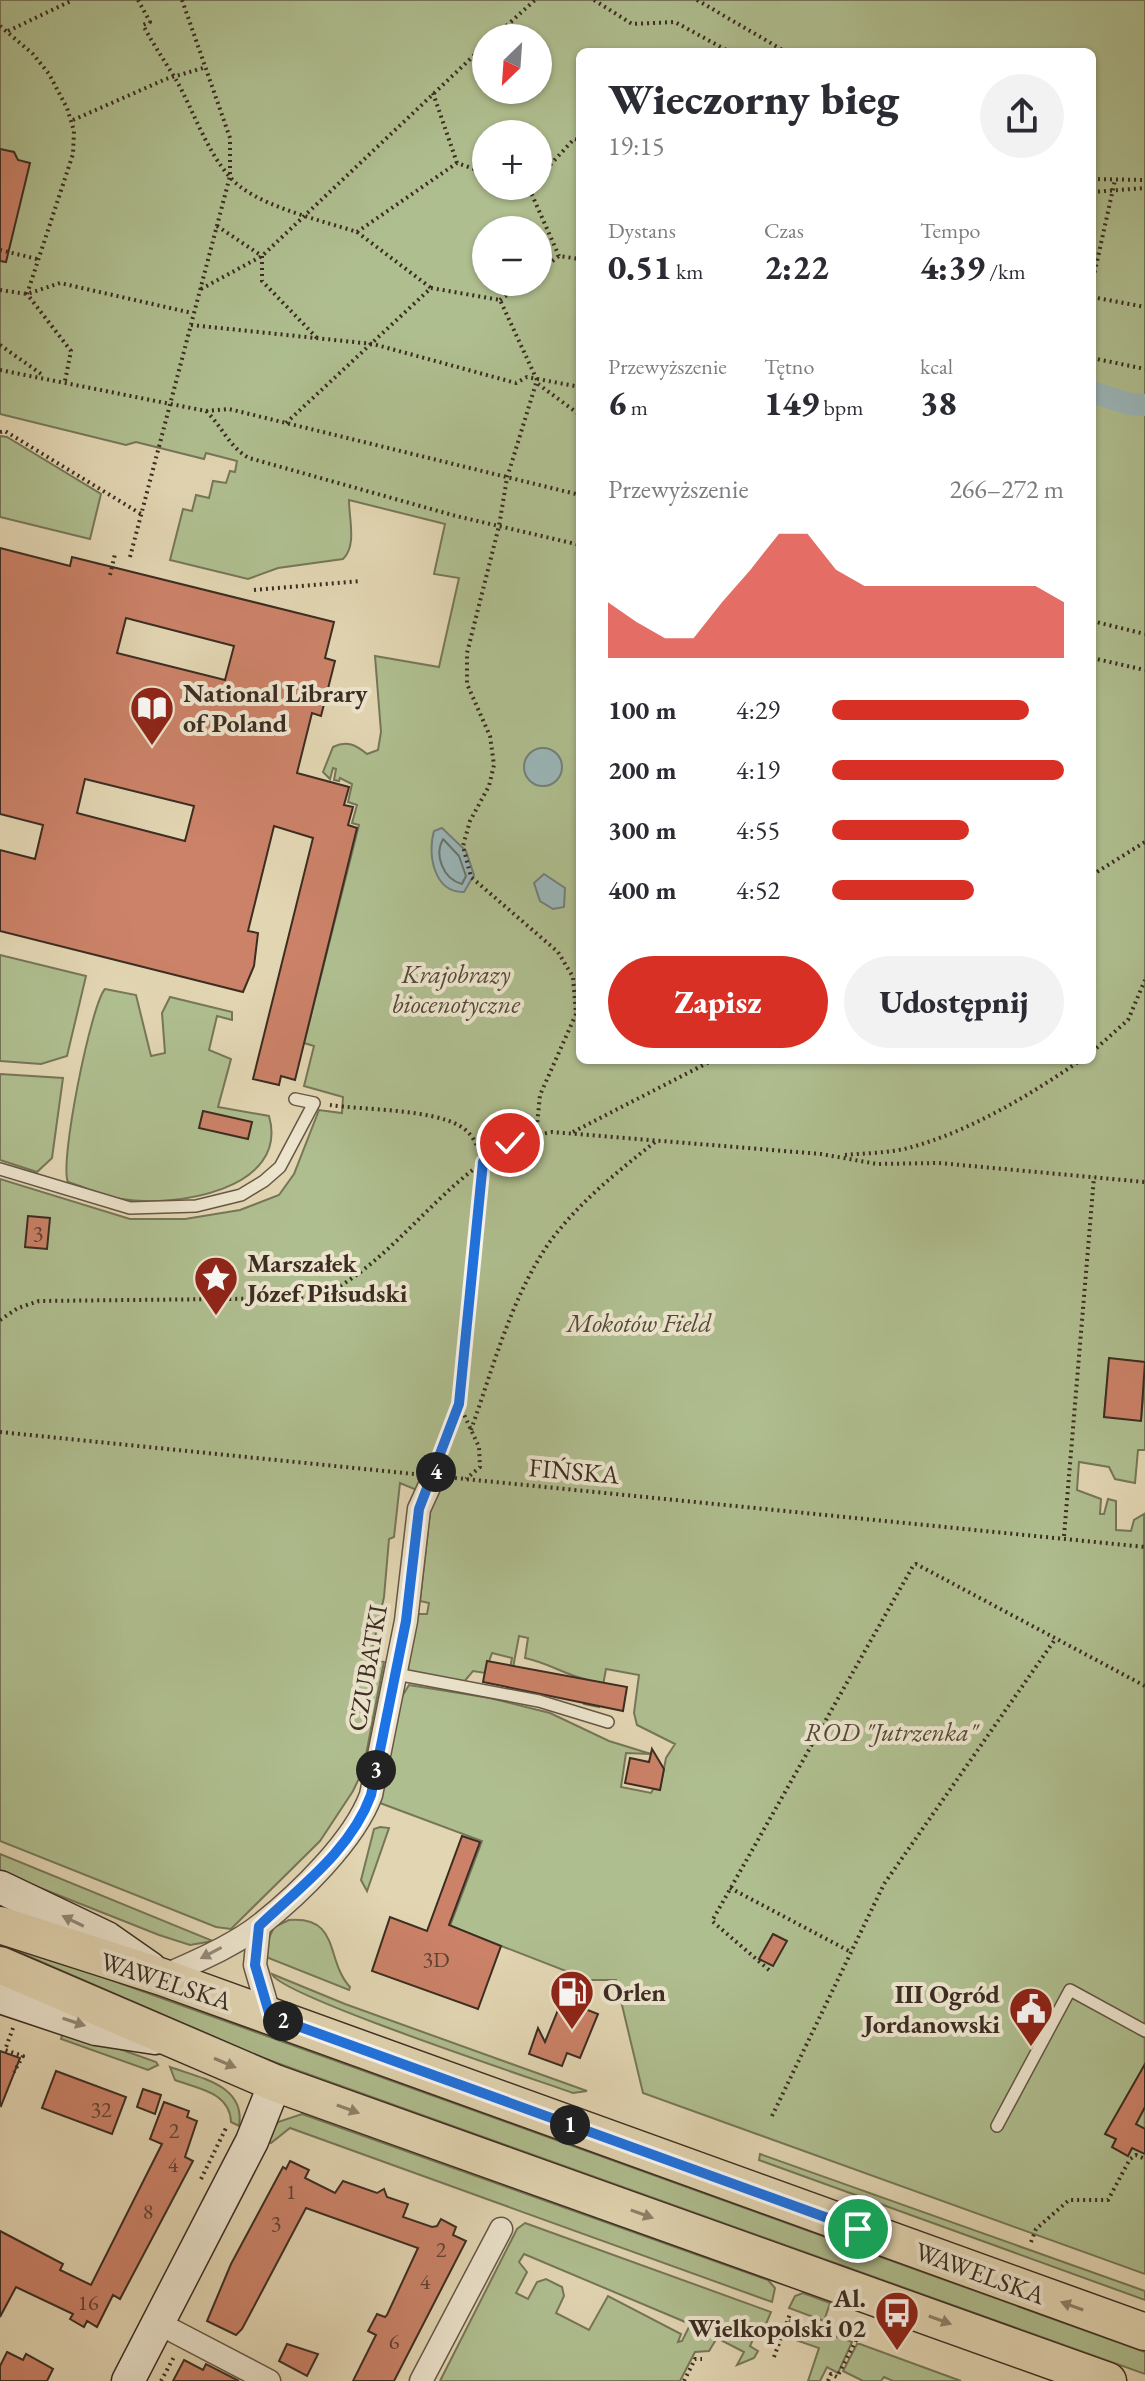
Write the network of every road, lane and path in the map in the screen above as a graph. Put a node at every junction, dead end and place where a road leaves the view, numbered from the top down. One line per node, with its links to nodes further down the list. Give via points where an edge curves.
1 (73, 0): 9 (path)
2 (138, 0): 14 (path, via 150,22 143,25)
3 (182, 0): 13 (path)
4 (535, 0): 7 (path)
5 (594, 0): 10 (path, via 632,24 675,22)
6 (697, 0): 11 (path)
7 (508, 24)
8 (0, 26): 9 (path)
9 (8, 31): 16 (path, via 49,74)
10 (723, 48)
11 (779, 48)
12 (472, 57): 15 (path)
13 (203, 68): 14 (path); 21 (path, via 230,138)
14 (175, 79): 16 (path); 21 (path)
15 (433, 93): 18 (path); 29 (path)
16 (73, 120): 36 (path, via 73,154)
17 (576, 139): 19 (path)
18 (457, 163): 20 (path); 31 (path)
19 (552, 163)
20 (472, 168)
21 (230, 176): 29 (path, via 242,189); 30 (path)
22 (1096, 179): 23 (path)
23 (1115, 180): 24 (path); 27 (path)
24 (1145, 180)
25 (1145, 188): 27 (path)
26 (1096, 192): 27 (path)
27 (1112, 193): 38 (path)
28 (533, 200): 34 (path)
29 (304, 216): 31 (path); 33 (path)
30 (217, 226): 33 (path); 40 (path)
31 (357, 232): 39 (path)
32 (0, 250): 36 (path)
33 (262, 256): 40 (path); 49 (path, via 262,281)
34 (559, 256): 35 (path); 37 (path)
35 (576, 258)
36 (37, 259): 42 (path)
37 (552, 261)
38 (1096, 266)
39 (431, 288): 45 (path); 50 (path)
40 (201, 289): 47 (path)
41 (0, 293): 42 (path)
42 (27, 294): 47 (path, via 60,283); 56 (path, via 71,351)
43 (506, 296): 45 (path)
44 (1096, 298): 46 (path)
45 (500, 300): 57 (path)
46 (1145, 307)
47 (193, 313): 48 (path)
48 (191, 325): 49 (path); 59 (path)
49 (317, 338): 50 (path)
50 (373, 344): 57 (path, via 516,383 527,377); 62 (path)
51 (0, 345): 55 (path)
52 (1096, 359): 53 (path)
53 (1145, 369)
54 (0, 370): 55 (path)
55 (46, 377): 56 (path)
56 (65, 381): 59 (path)
57 (538, 382): 58 (path); 61 (path); 64 (path)
58 (576, 387)
59 (171, 402): 60 (path); 66 (path)
60 (206, 411): 62 (path, via 229,409); 67 (path, via 236,450 249,458)
61 (576, 412)
62 (286, 423): 64 (path)
63 (0, 432): 66 (path)
64 (507, 478): 65 (path); 67 (path)
65 (576, 494)
66 (141, 514): 70 (path)
67 (499, 526): 68 (path); 81 (path, via 469,641 466,673 490,736 494,765 463,840 465,864 479,885 567,961)
68 (576, 544)
69 (115, 554): 71 (path)
70 (130, 557)
71 (110, 575)
72 (361, 581): 73 (path)
73 (254, 590)
74 (1096, 622): 75 (path)
75 (1145, 634)
76 (1096, 659): 77 (path)
77 (1145, 670)
78 (1145, 842): 79 (path)
79 (1096, 873)
80 (1145, 980): 83 (path, via 1128,1020)
81 (576, 994)
82 (576, 1004): 88 (path, via 573,1023 540,1095)
83 (1096, 1048)
84 (705, 1064): 89 (path)
85 (1074, 1064): 91 (path, via 959,1130 910,1148)
86 (295, 1099): 93 (lane, via 314,1103 280,1167 241,1195 196,1206 130,1208)
87 (342, 1107): 92 (path, via 388,1110 459,1125 475,1139)
88 (536, 1134): 89 (path); 92 (path, via 510,1143)
89 (571, 1134): 90 (path)
90 (657, 1141): 91 (path); 100 (path, via 604,1182 549,1244 517,1304)
91 (839, 1156): 94 (path, via 869,1163 939,1163)
92 (483, 1162): 96 (path, via 336,1290 295,1301); 99 (path)
93 (0, 1169)
94 (1094, 1177): 95 (path); 104 (path)
95 (1145, 1182)
96 (216, 1300): 97 (path); 98 (path, via 39,1301)
97 (216, 1317)
98 (0, 1320)
99 (459, 1404): 100 (path); 102 (path)
100 (471, 1430): 103 (path, via 480,1467)
101 (0, 1432): 102 (path, FIŃSKA)
102 (434, 1476): 103 (path, FIŃSKA); 107 (street, CZUBATKI, via 419,1509)
103 (466, 1479): 104 (path, FIŃSKA)
104 (1064, 1536): 105 (path, FIŃSKA)
105 (1145, 1547)
106 (1056, 1638): 108 (path); 111 (path, via 913,1566); 114 (path, via 884,1884)
107 (396, 1674): 109 (lane, via 539,1701); 113 (street, CZUBATKI, via 364,1816 345,1843)
108 (1145, 1686)
109 (608, 1722)
110 (0, 1887): 117 (main road, one-way to 110, via 107,1938)
111 (730, 1888): 114 (path); 116 (path, via 712,1924)
112 (0, 1925): 117 (main road, WAWELSKA)
113 (259, 1926): 117 (street, CZUBATKI, one-way to 117); 119 (street, via 255,1965)
114 (851, 1952): 125 (path)
115 (0, 1965): 122 (main road, WAWELSKA)
116 (769, 1970)
117 (162, 1977): 119 (main road, WAWELSKA)
118 (0, 1997): 122 (main road, one-way to 122, via 96,2029)
119 (270, 2016): 133 (main road, WAWELSKA, one-way to 119)
120 (13, 2028): 123 (path, via 5,2050 23,2056)
121 (1145, 2031): 126 (lane, via 1070,1990)
122 (175, 2041): 124 (main road, WAWELSKA, one-way to 124)
123 (14, 2072)
124 (275, 2083): 131 (main road, via 252,2141); 141 (main road, WAWELSKA, one-way to 141)
125 (772, 2116)
126 (997, 2126)
127 (1145, 2159): 129 (path, via 1130,2159 1108,2200 1069,2200 1036,2229)
128 (501, 2229): 138 (street)
129 (1031, 2242)
130 (790, 2314): 134 (path)
131 (158, 2323): 136 (main road); 137 (street)
132 (861, 2331): 140 (path, via 837,2377 831,2374)
133 (1145, 2332)
134 (774, 2357)
135 (702, 2359): 139 (path, via 695,2359)
136 (128, 2381)
137 (269, 2381)
138 (421, 2381)
139 (684, 2381)
140 (828, 2381)
141 (1108, 2381)

